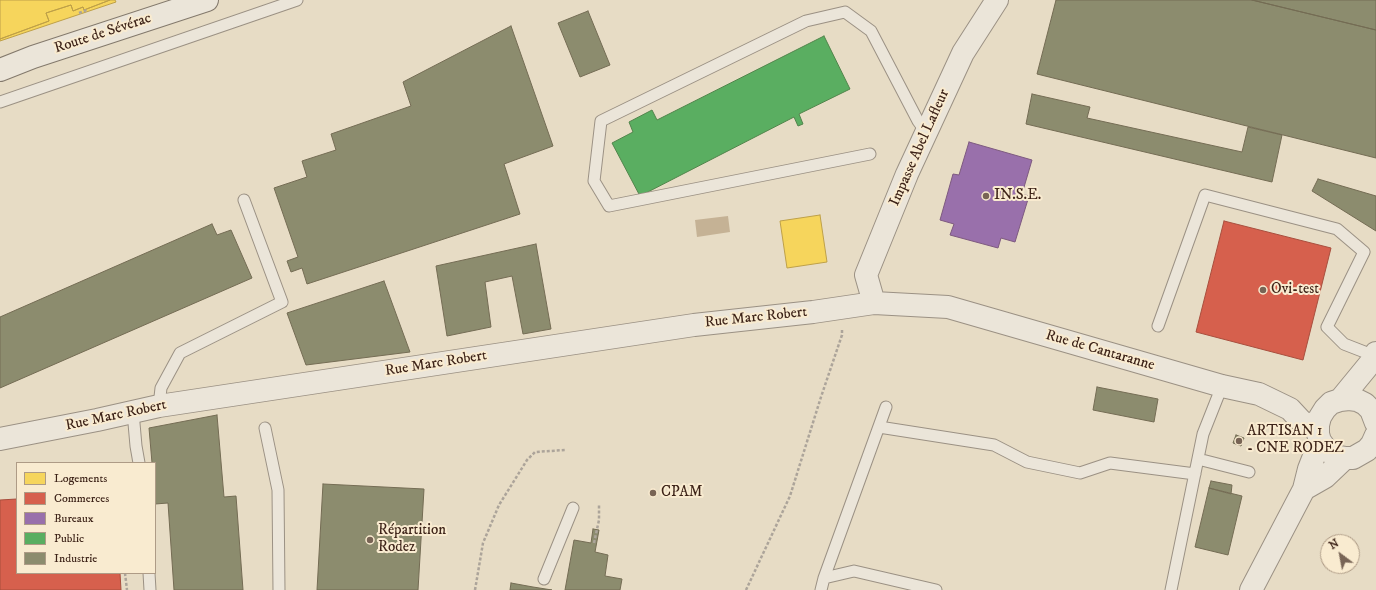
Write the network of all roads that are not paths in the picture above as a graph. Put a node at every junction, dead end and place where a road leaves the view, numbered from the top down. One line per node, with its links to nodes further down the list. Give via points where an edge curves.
1 (208, 0): 4 (street, Route de Sévérac)
2 (297, 0): 5 (lane)
3 (997, 0): 6 (street, Impasse Abel Lafleur, via 963,53)
4 (0, 70)
5 (0, 102)
6 (926, 132): 7 (lane, via 871,31 845,12 806,21 601,121 594,181 609,206); 9 (street, Impasse Abel Lafleur, via 866,275)
7 (870, 154)
8 (244, 200): 14 (lane, via 282,302 180,353 162,388)
9 (874, 303): 12 (street, Rue de Cantaranne, via 948,307); 14 (street, Rue Marc Robert, via 686,326)
10 (1158, 326): 11 (lane, via 1205,195 1337,230 1364,252 1327,327 1344,344)
11 (1374, 357): 13 (street); 17 (street)
12 (1222, 386): 20 (street, Rue de Cantaranne, via 1259,394 1290,409 1303,423); 24 (lane, via 1203,434)
13 (1340, 400): 17 (street, via 1357,400 1365,404); 20 (street, via 1331,403 1325,409 1320,417)
14 (159, 406): 16 (street, Rue Marc Robert)
15 (886, 407): 18 (lane)
16 (133, 412): 21 (street, Rue Marc Robert); 25 (lane)
17 (1373, 417)
18 (879, 427): 27 (lane, via 994,445 1027,462 1080,473 1110,463); 31 (lane)
19 (265, 428): 34 (lane, via 278,490)
20 (1319, 433): 23 (street, via 1330,453); 28 (street)
21 (0, 439)
22 (1373, 445): 23 (street, via 1353,458)
23 (1346, 458): 28 (street, via 1325,477)
24 (1198, 459): 26 (lane); 27 (lane)
25 (139, 462)
26 (1249, 472)
27 (1195, 474): 37 (lane)
28 (1304, 489): 38 (street)
29 (573, 508): 32 (lane)
30 (149, 574): 33 (lane)
31 (824, 578): 35 (lane); 36 (lane, via 854,570)
32 (544, 579)
33 (150, 590)
34 (279, 590)
35 (821, 590)
36 (936, 590)
37 (1170, 590)
38 (1251, 590)

